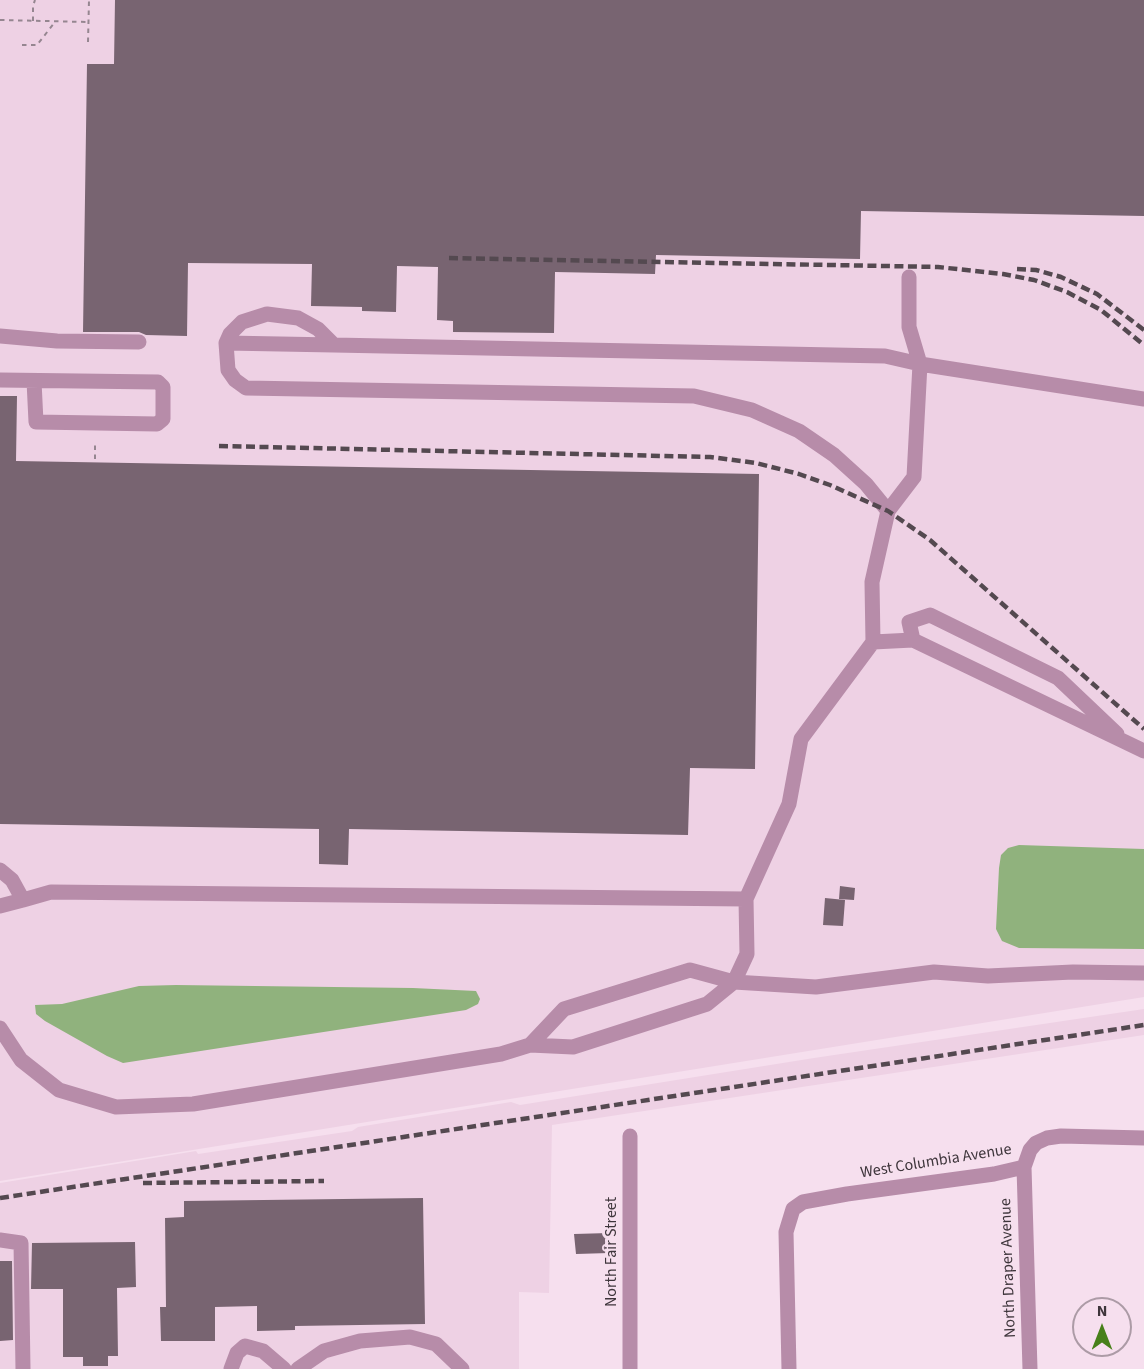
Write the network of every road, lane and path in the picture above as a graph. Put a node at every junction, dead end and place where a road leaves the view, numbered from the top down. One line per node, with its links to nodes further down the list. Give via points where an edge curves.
1 (35, 0): 4 (path)
2 (89, 0): 6 (path)
3 (0, 20): 4 (path)
4 (33, 21): 5 (path)
5 (55, 22): 6 (path); 8 (path, via 37,45)
6 (88, 22): 7 (path)
7 (88, 42)
8 (22, 45)
9 (909, 277): 14 (street, via 909,327)
10 (0, 336): 11 (street)
11 (139, 342)
12 (226, 343): 13 (street); 13 (street, via 242,322 267,314 298,318 318,329); 20 (street, via 228,370 246,388 694,396 752,410 800,431 834,455)
13 (334, 345): 14 (street, via 851,354)
14 (920, 364): 17 (street); 20 (street, via 914,477)
15 (0, 380): 16 (street)
16 (34, 381): 16 (street, via 158,382 163,387 163,419 157,424 36,422)
17 (1144, 399)
18 (95, 441): 19 (path)
19 (95, 459)
20 (888, 511): 22 (street, via 872,582)
21 (914, 640): 22 (street); 23 (street); 23 (street, via 909,622 930,615 1058,678)
22 (873, 642): 26 (street, via 801,739 789,804)
23 (1128, 745): 24 (street)
24 (1144, 751)
25 (0, 870): 27 (street, via 12,880)
26 (746, 899): 27 (street, via 51,892); 30 (street, via 747,954)
27 (23, 900): 28 (street)
28 (0, 906)
29 (1144, 973): 30 (street, via 988,976 934,972 816,987)
30 (734, 982): 32 (street, via 707,1004 573,1047); 32 (street, via 690,970 564,1009)
31 (0, 1028): 32 (street, via 21,1060 59,1090 116,1107 193,1104)
32 (530, 1046)
33 (630, 1136): 42 (street, North Fair Street)
34 (1144, 1138): 35 (street, West Columbia Avenue, via 1047,1138 1030,1150)
35 (1023, 1167): 43 (street, West Columbia Avenue, via 818,1199 794,1209 786,1232); 44 (street, North Draper Avenue)
36 (0, 1240): 37 (street, via 21,1244)
37 (23, 1369)
38 (231, 1369): 39 (street, via 237,1353 245,1346 262,1351)
39 (284, 1369)
40 (298, 1369): 41 (street, via 324,1352 342,1346 410,1337 436,1344)
41 (462, 1369)
42 (630, 1369)
43 (789, 1369)
44 (1030, 1369)

